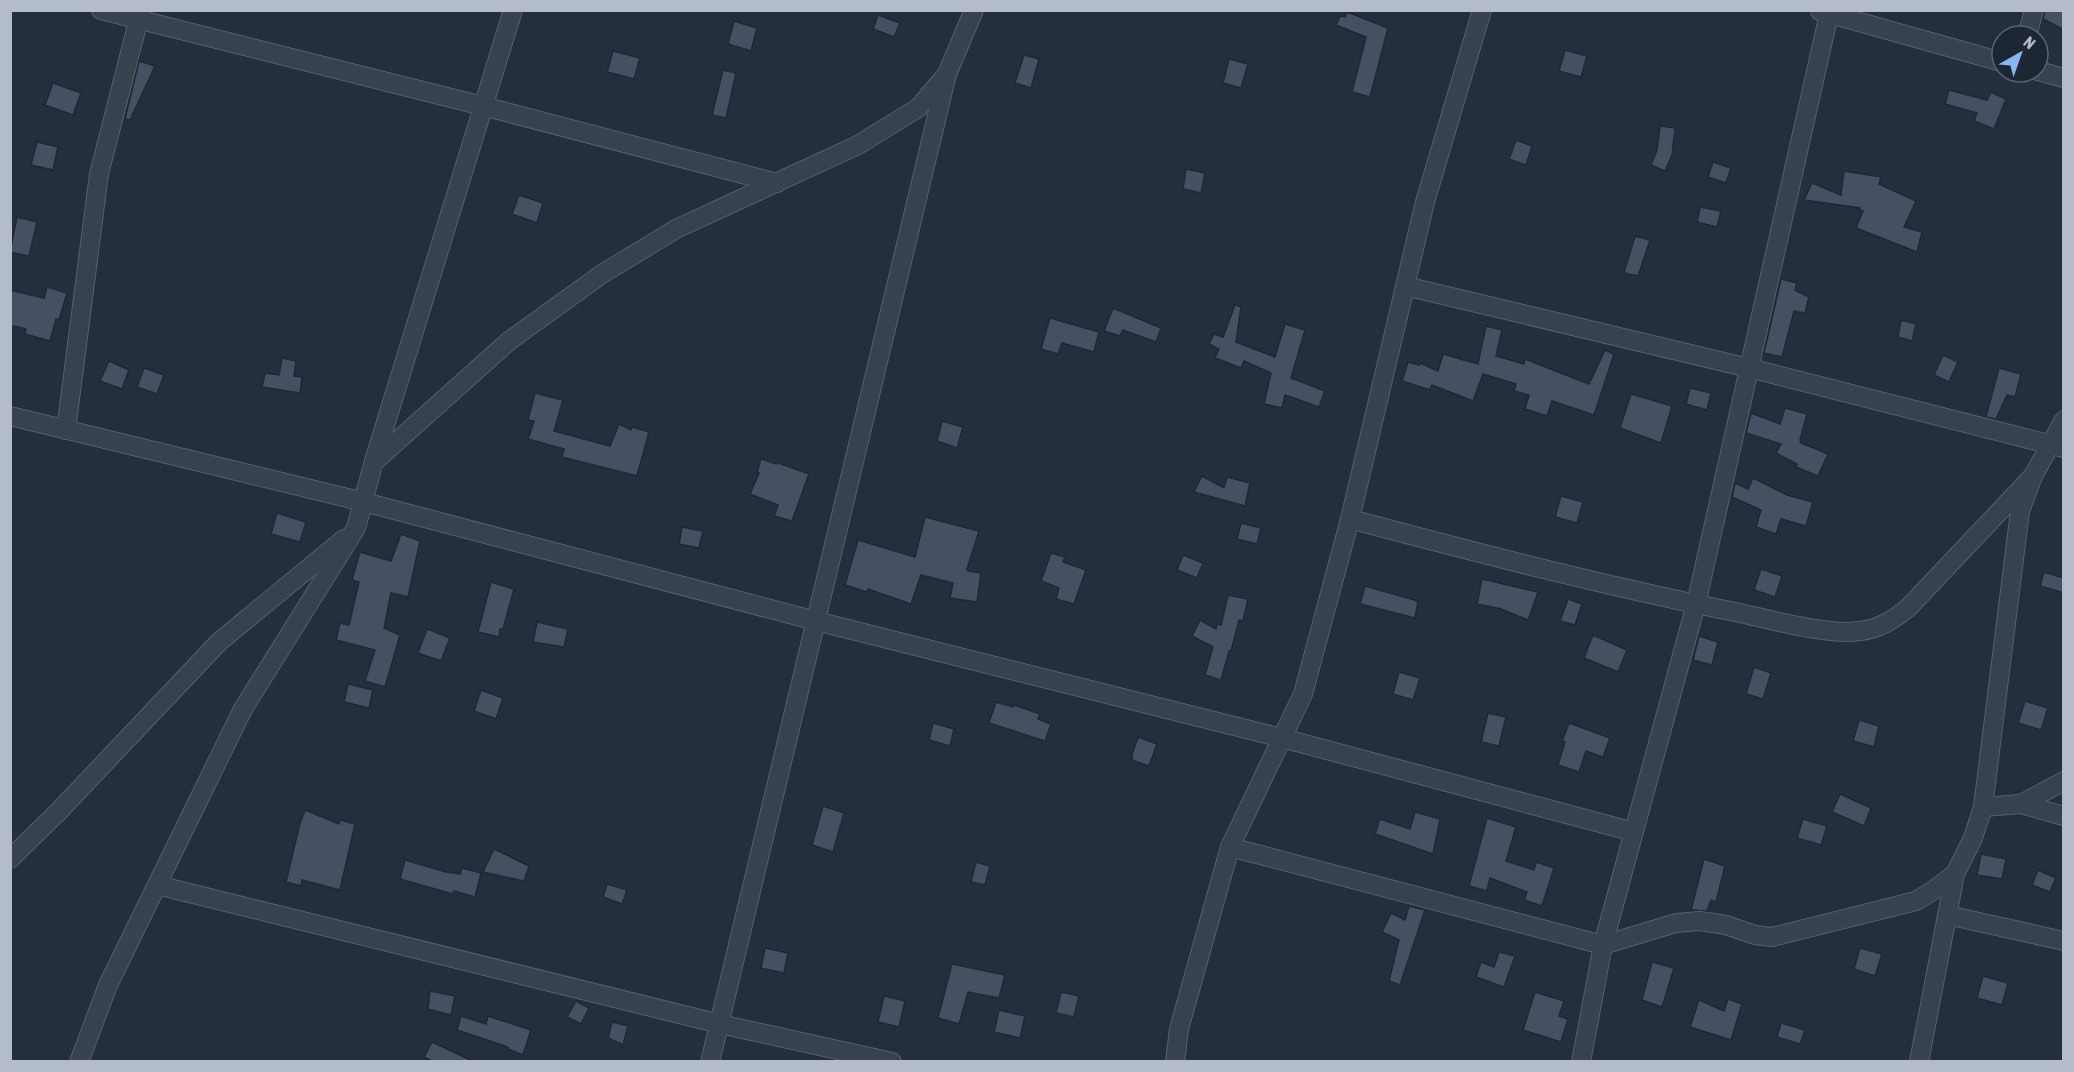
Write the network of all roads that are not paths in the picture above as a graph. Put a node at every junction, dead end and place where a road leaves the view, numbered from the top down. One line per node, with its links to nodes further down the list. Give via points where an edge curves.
1 (101, 10): 6 (street)
2 (513, 10): 9 (street)
3 (974, 10): 8 (street)
4 (1482, 10): 11 (street, via 1425,202)
5 (1824, 12): 7 (street); 12 (street)
6 (140, 15): 9 (street); 15 (street, via 99,174)
7 (1990, 59)
8 (947, 74): 10 (street, via 918,108 858,145); 23 (street)
9 (483, 106): 10 (street); 17 (street)
10 (777, 183): 17 (street, via 676,228 602,274 509,341)
11 (1405, 286): 12 (street); 20 (street)
12 (1749, 368): 16 (street); 22 (street)
13 (10, 416): 15 (street)
14 (2064, 420): 16 (street)
15 (66, 430): 19 (street)
16 (2058, 446): 18 (street)
17 (374, 461): 19 (street)
18 (2033, 476): 22 (street, via 1908,608 1887,624 1859,632 1830,631); 27 (street, via 2016,531)
19 (364, 502): 21 (street); 23 (street)
20 (1350, 519): 22 (street, via 1545,571); 24 (street, via 1303,694)
21 (356, 528): 31 (street, via 219,642); 33 (street, via 243,709)
22 (1696, 604): 29 (street)
23 (816, 621): 24 (street); 37 (street)
24 (1282, 738): 29 (street); 30 (street)
25 (2064, 781): 26 (street)
26 (2020, 804): 27 (street); 28 (street)
27 (1983, 807): 32 (street)
28 (2064, 816)
29 (1634, 832): 36 (street)
30 (1230, 847): 36 (street); 42 (street, via 1179,1029)
31 (10, 859)
32 (1955, 874): 34 (street); 36 (street, via 1916,901 1772,937 1700,921 1676,923)
33 (157, 885): 37 (street); 39 (street, via 108,985)
34 (1947, 915): 35 (street); 43 (street)
35 (2064, 941)
36 (1604, 945): 38 (street)
37 (720, 1024): 40 (street); 41 (street)
38 (1579, 1059)
39 (79, 1062)
40 (710, 1062)
41 (892, 1062)
42 (1175, 1062)
43 (1919, 1062)

